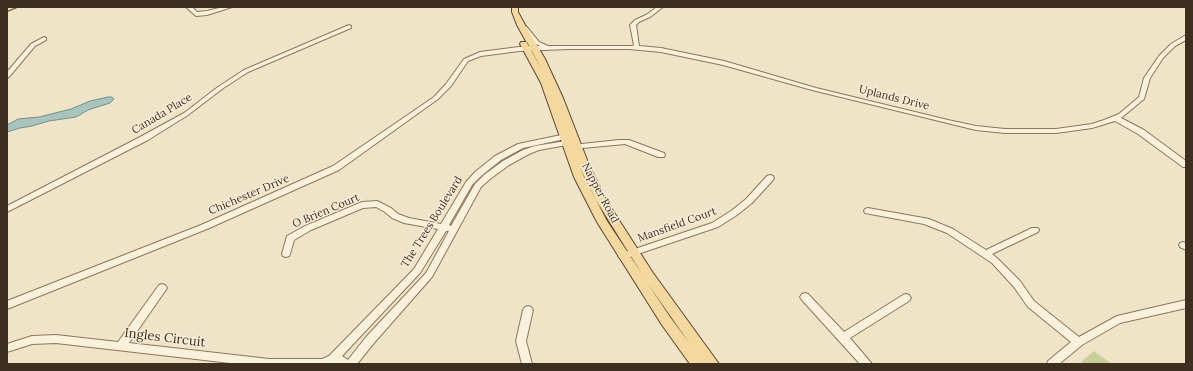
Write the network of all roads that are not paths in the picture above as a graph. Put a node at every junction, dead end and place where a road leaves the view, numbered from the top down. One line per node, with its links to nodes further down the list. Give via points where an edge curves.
1 (14, 7): 7 (main road)
2 (189, 7): 3 (street, via 196,14 201,14)
3 (229, 7)
4 (508, 7): 14 (main road, Napper Road, via 514,25)
5 (515, 7): 8 (main road, Napper Road)
6 (660, 7): 13 (street, via 632,25 637,45)
7 (7, 9)
8 (521, 25): 12 (street, via 537,43); 14 (main road, Napper Road)
9 (349, 27): 23 (street, Canada Place, via 246,71 186,114)
10 (1186, 36): 17 (street, Uplands Drive, via 1161,57 1147,78 1142,98)
11 (44, 39): 16 (street, via 33,45)
12 (559, 48): 13 (street, Uplands Drive); 14 (street, Uplands Drive); 15 (street, Uplands Drive, via 545,53)
13 (634, 48): 17 (street, Uplands Drive, via 661,50 724,63 866,103 976,128 1056,131 1092,126)
14 (530, 50): 15 (main road, Napper Road); 18 (main road, Napper Road); 36 (street, Chichester Drive, via 470,58 436,98 336,168 204,227)
15 (541, 59): 18 (main road, Napper Road)
16 (7, 76)
17 (1116, 118): 20 (street, via 1141,132)
18 (570, 141): 19 (street, via 626,142); 25 (street, The Trees Boulevard, via 521,146 487,165 468,184); 26 (street, The Trees Boulevard, via 526,152 487,177 478,186); 28 (main road, Napper Road, via 601,200); 31 (main road, Napper Road, via 579,177)
19 (661, 155)
20 (1186, 165)
21 (770, 178): 28 (street, Mansfield Court, via 749,201 715,225)
22 (7, 201): 23 (street)
23 (11, 207)
24 (868, 211): 30 (street, via 926,220 950,231)
25 (444, 227): 26 (street, O Brien Court); 29 (street, O Brien Court, via 407,221 377,204 362,205 290,238); 42 (street, The Trees Boulevard, via 417,271)
26 (454, 229): 45 (street, The Trees Boulevard, via 429,275)
27 (1034, 230): 30 (street)
28 (634, 252): 31 (street, Mansfield Court); 48 (main road, Napper Road)
29 (286, 254)
30 (985, 254): 39 (street, via 1017,284 1031,304)
31 (623, 256): 47 (main road, Napper Road)
32 (162, 288): 40 (street)
33 (805, 297): 38 (street)
34 (906, 298): 38 (street)
35 (1186, 304): 39 (street, via 1117,320)
36 (7, 305)
37 (528, 310): 46 (street, via 521,341)
38 (842, 338): 49 (street)
39 (1078, 342): 50 (street)
40 (120, 347): 41 (street, Ingles Circuit, via 32,340); 43 (street, Ingles Circuit, via 269,363)
41 (7, 348)
42 (333, 359): 43 (street, Ingles Circuit); 44 (street)
43 (321, 364)
44 (346, 364)
45 (351, 364)
46 (527, 364)
47 (698, 364)
48 (712, 364)
49 (867, 364)
50 (1052, 364)

